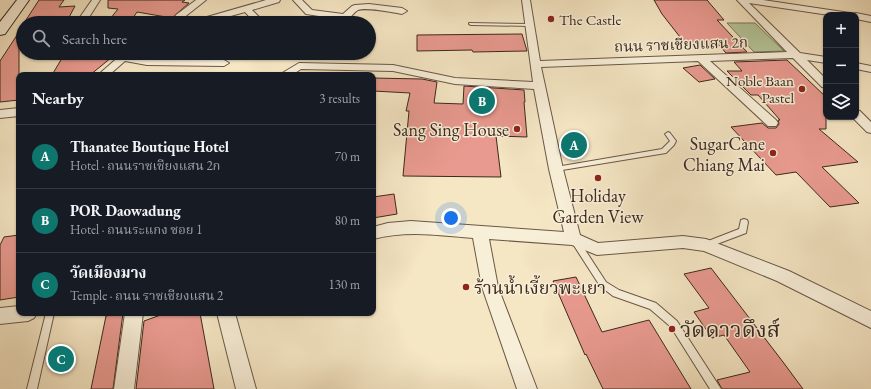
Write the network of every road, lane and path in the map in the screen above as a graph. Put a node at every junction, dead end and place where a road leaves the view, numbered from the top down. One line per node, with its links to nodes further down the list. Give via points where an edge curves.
1 (23, 0): 22 (street)
2 (96, 0): 12 (street)
3 (202, 0): 13 (street)
4 (276, 0): 9 (street)
5 (297, 0): 16 (street, via 310,12)
6 (526, 0): 21 (street)
7 (741, 0): 23 (street)
8 (750, 0): 11 (street)
9 (246, 8): 14 (street); 15 (street)
10 (402, 11): 17 (street, via 355,8)
11 (828, 12)
12 (86, 16)
13 (180, 16)
14 (219, 16)
15 (253, 16)
16 (338, 16)
17 (346, 16)
18 (859, 17): 19 (street)
19 (871, 19)
20 (471, 24): 21 (lane)
21 (531, 25): 29 (street)
22 (0, 31)
23 (794, 55): 24 (street, ถนน ราชเชียงแสน 2ก); 27 (street, ถนน ราชเชียงแสน 2ก); 34 (street)
24 (700, 58): 29 (street, ถนน ราชเชียงแสน 2ก); 39 (street)
25 (121, 60): 32 (street)
26 (140, 60): 28 (street)
27 (823, 60)
28 (224, 63)
29 (537, 64): 35 (street)
30 (859, 67): 31 (street)
31 (871, 69)
32 (107, 72)
33 (289, 72): 35 (street, via 299,66 393,68 455,81)
34 (825, 84)
35 (540, 86): 42 (street)
36 (16, 112): 37 (street)
37 (0, 114)
38 (859, 117): 40 (street)
39 (772, 123)
40 (871, 128)
41 (668, 134): 42 (lane, via 672,144 664,151)
42 (556, 169): 46 (street)
43 (744, 222): 47 (lane, via 742,231)
44 (376, 232): 45 (street, via 411,227)
45 (480, 232): 46 (street); 57 (street, via 490,287)
46 (573, 239): 47 (street, via 597,249 682,242); 58 (lane, via 603,284 616,293 653,306 674,324)
47 (706, 245): 53 (street, via 783,276)
48 (16, 314): 49 (street)
49 (0, 316)
50 (49, 316): 54 (lane)
51 (134, 316): 55 (street)
52 (227, 316): 56 (street)
53 (871, 320)
54 (32, 389)
55 (124, 389)
56 (246, 389)
57 (526, 389)
58 (716, 389)

